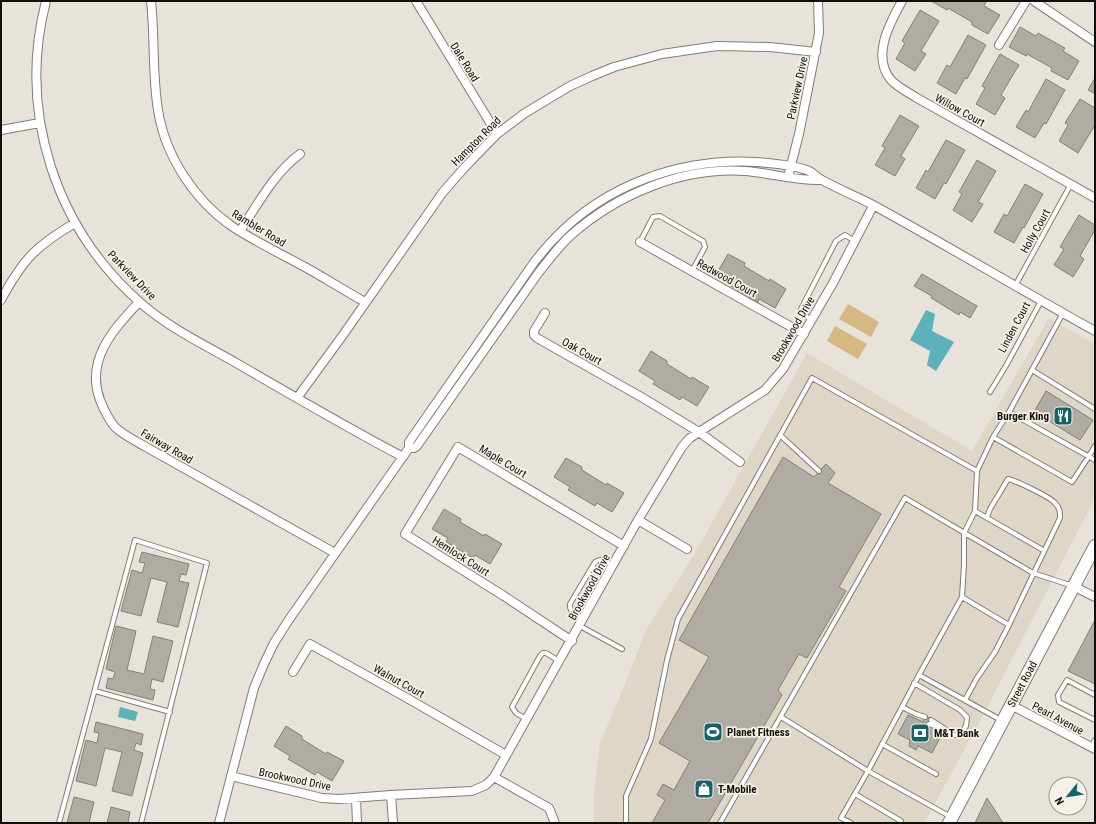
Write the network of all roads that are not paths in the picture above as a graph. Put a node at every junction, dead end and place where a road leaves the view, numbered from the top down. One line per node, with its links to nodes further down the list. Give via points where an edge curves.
1 (46, 1): 11 (street, Parkview Drive, via 36,70)
2 (151, 1): 22 (street, Rambler Road, via 154,78 158,111 167,145 192,187 205,203)
3 (416, 1): 13 (street, Dale Road)
4 (818, 1): 10 (street, Parkview Drive, via 819,33)
5 (902, 1): 18 (street, Willow Court, via 886,30 881,55 891,80 917,98)
6 (1026, 1): 9 (street)
7 (1034, 1): 8 (street)
8 (1095, 42)
9 (999, 45)
10 (816, 52): 13 (street, Hampton Road, via 770,47 717,46 641,59 609,69 570,86); 15 (street, Parkview Drive)
11 (40, 123): 12 (street); 21 (street, Parkview Drive, via 49,160 62,197)
12 (1, 130)
13 (497, 134): 30 (street, Hampton Road, via 443,192)
14 (300, 154): 22 (street, via 280,173)
15 (791, 166): 16 (street, Parkview Drive); 17 (street, via 809,171); 45 (street, via 740,162 692,165 628,186 584,213 553,240 535,261 409,442)
16 (788, 177): 17 (street); 45 (street, via 745,171 709,172 686,176 628,196 586,222 556,250 417,446)
17 (821, 180): 20 (street)
18 (1071, 184): 19 (street, Willow Court); 26 (lane, Holly Court)
19 (1095, 198)
20 (873, 206): 23 (street, Brookwood Drive); 26 (street)
21 (75, 223): 27 (street, via 32,252); 29 (street, Parkview Drive, via 101,260)
22 (240, 231): 30 (street, Rambler Road)
23 (855, 241): 33 (street, Brookwood Drive); 33 (lane, via 845,235 836,241 801,309)
24 (640, 242): 25 (street, Redwood Court); 25 (lane, via 653,217 660,216 703,241 705,247)
25 (692, 271): 35 (street, Redwood Court)
26 (1015, 287): 28 (street)
27 (1, 300)
28 (1040, 301): 32 (street); 37 (lane, Linden Court)
29 (139, 302): 38 (street, Parkview Drive, via 170,325); 61 (street, Fairway Road, via 108,337 97,368 98,396 116,428)
30 (365, 302): 38 (street, Hampton Road)
31 (545, 313): 41 (street, Oak Court, via 534,331 537,338)
32 (1063, 314): 34 (street); 36 (lane)
33 (811, 320): 35 (street, Brookwood Drive)
34 (1095, 331)
35 (804, 334): 41 (street, Brookwood Drive, via 783,368 765,390)
36 (1032, 370): 39 (lane); 40 (lane)
37 (990, 392)
38 (297, 398): 47 (street, Parkview Drive)
39 (1095, 409)
40 (1009, 412): 43 (lane); 46 (lane)
41 (699, 432): 49 (street); 54 (street, Brookwood Drive, via 682,447)
42 (780, 435): 50 (lane); 51 (lane, via 812,378); 105 (lane, via 678,619 666,660 651,738 626,796)
43 (993, 437): 46 (lane, via 1072,482); 51 (lane)
44 (1095, 446): 46 (lane)
45 (409, 448): 47 (street)
46 (1089, 456): 48 (lane)
47 (403, 457): 61 (street)
48 (1095, 460)
49 (740, 462)
50 (819, 471)
51 (977, 471): 52 (lane)
52 (975, 511): 53 (lane); 56 (lane)
53 (987, 517): 60 (lane); 60 (lane, via 1008,478 1055,502 1060,510 1060,518)
54 (638, 520): 57 (street, Brookwood Drive); 59 (street)
55 (405, 534): 57 (street, Maple Court, via 458,447); 69 (street, Hemlock Court)
56 (964, 534): 63 (lane); 65 (lane); 81 (lane, via 905,498)
57 (624, 546): 62 (street, Brookwood Drive)
58 (1095, 546): 64 (main road, Street Road)
59 (687, 550)
60 (1043, 550): 63 (lane)
61 (336, 553): 92 (street, via 290,618 264,664 248,707)
62 (613, 566): 67 (street, Brookwood Drive); 67 (lane, via 602,559 595,562 570,604 572,612)
63 (1033, 573): 64 (lane); 68 (lane)
64 (1073, 586): 66 (street); 79 (main road, Street Road)
65 (962, 596): 68 (lane); 73 (lane)
66 (1095, 597)
67 (582, 622): 69 (street, Brookwood Drive); 70 (lane)
68 (1009, 625): 77 (lane)
69 (572, 641): 71 (street, Brookwood Drive)
70 (622, 649)
71 (560, 662): 82 (street, Brookwood Drive); 82 (lane, via 546,653 540,656 512,707)
72 (293, 672): 89 (street, Walnut Court, via 310,644)
73 (919, 675): 74 (lane); 77 (lane)
74 (914, 683): 78 (lane); 86 (lane, via 960,710 967,717 966,726 961,734 954,735)
75 (95, 691): 80 (lane); 80 (lane, via 135,540 208,563); 99 (lane)
76 (1095, 695): 84 (lane, via 1067,680 1058,695 1060,702)
77 (965, 700): 85 (lane)
78 (902, 706): 83 (lane); 87 (lane)
79 (1011, 706): 85 (main road, Street Road); 88 (street, Pearl Avenue)
80 (170, 712): 100 (lane)
81 (781, 717): 90 (lane); 106 (lane)
82 (526, 719): 89 (street, Brookwood Drive)
83 (924, 719)
84 (1095, 720)
85 (1003, 721): 98 (main road, Street Road)
86 (930, 722)
87 (882, 744): 90 (lane); 91 (lane)
88 (1094, 746)
89 (506, 755): 93 (street, Brookwood Drive)
90 (868, 771): 95 (lane); 98 (lane)
91 (936, 774)
92 (231, 776): 96 (street, Brookwood Drive, via 322,798); 101 (street)
93 (494, 777): 94 (street, Brookwood Drive, via 486,785 472,791); 104 (street, via 549,808)
94 (392, 794): 96 (street, Brookwood Drive); 103 (street)
95 (855, 794): 97 (lane); 109 (lane)
96 (356, 798): 102 (street)
97 (841, 818): 107 (lane); 108 (lane)
98 (950, 820)
99 (59, 823)
100 (141, 823)
101 (219, 823)
102 (357, 823)
103 (393, 823)
104 (555, 823)
105 (626, 823)
106 (720, 823)
107 (838, 823)
108 (851, 823)
109 (901, 823)

